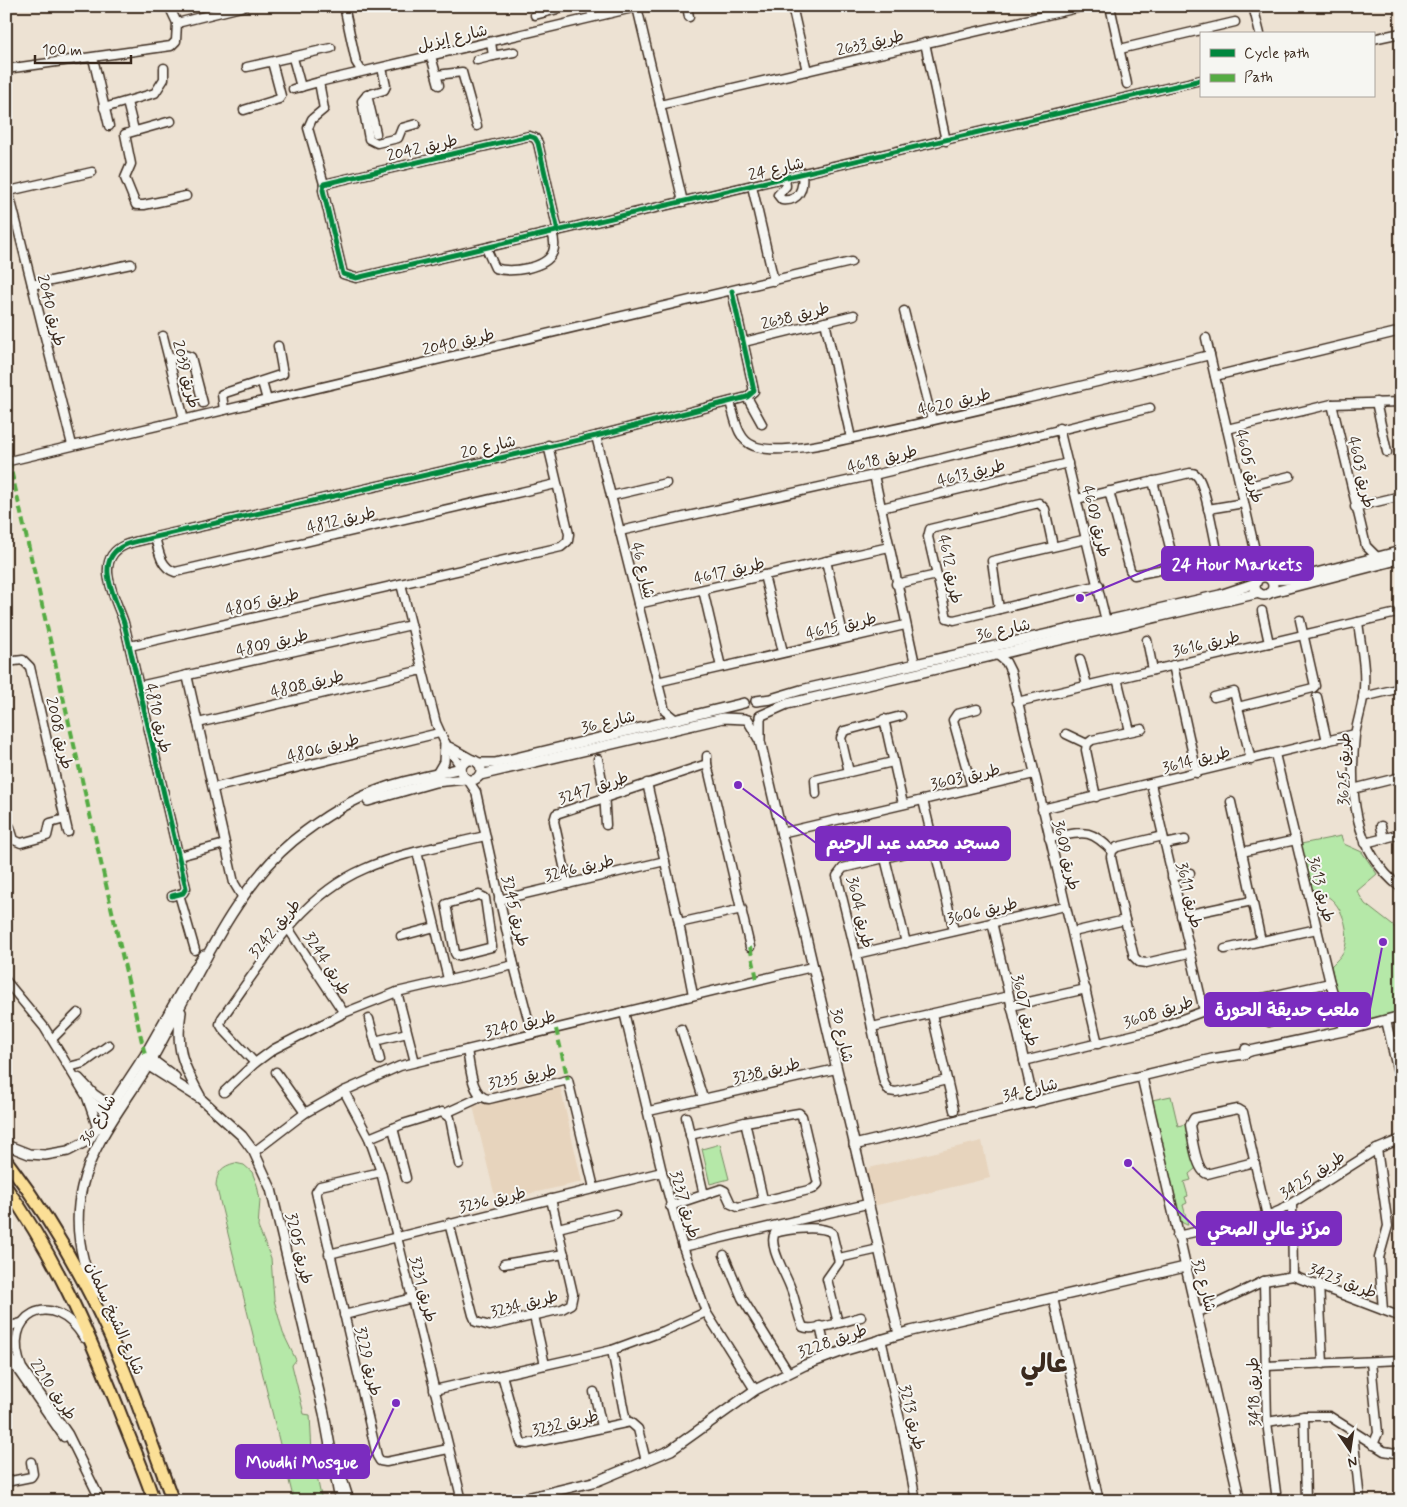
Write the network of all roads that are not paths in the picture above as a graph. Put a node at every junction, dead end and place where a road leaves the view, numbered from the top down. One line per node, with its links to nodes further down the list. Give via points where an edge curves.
1 (169, 6): 17 (street)
2 (245, 6): 17 (street)
3 (344, 6): 37 (street, via 356,62)
4 (569, 6): 12 (street)
5 (590, 6): 14 (street)
6 (687, 6): 15 (street)
7 (792, 6): 38 (street)
8 (1086, 6): 23 (street, طريق 2633)
9 (1110, 6): 25 (street)
10 (1253, 6): 19 (street)
11 (639, 7): 14 (street, شارع إيزيل); 46 (street, شارع إيزيل)
12 (555, 11): 13 (street); 18 (street)
13 (535, 15)
14 (593, 17): 18 (street, شارع إيزيل)
15 (689, 17)
16 (1235, 22): 25 (street)
17 (177, 23): 29 (street, via 176,41 171,46)
18 (558, 26): 22 (street, شارع إيزيل)
19 (1260, 32)
20 (1401, 32): 21 (street)
21 (1374, 39)
22 (491, 42): 27 (street, شارع إيزيل); 28 (street)
23 (925, 43): 38 (street, طريق 2633); 55 (street)
24 (331, 48): 30 (street)
25 (1120, 49): 43 (street)
26 (514, 52): 28 (street)
27 (431, 56): 35 (street, شارع إيزيل); 39 (street)
28 (493, 56): 31 (street)
29 (93, 58): 36 (street); 47 (street)
30 (293, 58): 32 (street); 41 (street, شارع إيزيل, via 297,88)
31 (477, 60)
32 (272, 62): 33 (street); 48 (street, via 281,96)
33 (247, 67)
34 (164, 68): 45 (street, via 164,79 155,93)
35 (382, 68): 37 (street, شارع إيزيل); 44 (street, via 384,90)
36 (6, 69)
37 (361, 70): 41 (street, شارع إيزيل)
38 (807, 71): 46 (street, طريق 2633)
39 (437, 75): 42 (street); 52 (street, via 462,72)
40 (1200, 80): 55 (street, شارع 24)
41 (319, 82): 60 (street, via 324,109 312,119 308,128)
42 (439, 84)
43 (1127, 84)
44 (367, 95): 50 (street, via 362,106 366,132 372,142 398,138 402,128); 54 (street)
45 (127, 102): 47 (street); 53 (street)
46 (660, 105): 64 (street, شارع إيزيل)
47 (104, 108): 51 (street)
48 (244, 110)
49 (171, 121): 53 (street)
50 (416, 124)
51 (109, 126)
52 (477, 126)
53 (134, 130): 63 (street, via 125,134 130,164 126,178 132,201 144,206)
54 (376, 132)
55 (946, 141): 57 (street, شارع 24)
56 (92, 172): 62 (street)
57 (802, 174): 58 (street, شارع 24); 58 (street, via 800,195 782,200 778,196 786,186)
58 (785, 178): 61 (street, شارع 24)
59 (6, 181): 62 (street, طريق 2040)
60 (324, 184): 65 (street, طريق 2042, via 529,136 538,142); 66 (street, شارع 24, via 344,274 356,278)
61 (752, 186): 64 (street, شارع 24); 69 (street)
62 (8, 191): 70 (street, طريق 2040)
63 (186, 196)
64 (683, 202): 65 (street, شارع 24)
65 (555, 231): 66 (street, شارع 24); 66 (street, طريق 2042, via 552,254 526,268 495,268)
66 (486, 248)
67 (851, 262): 69 (street, طريق 2040)
68 (130, 264): 70 (street)
69 (774, 281): 71 (street, طريق 2040)
70 (32, 285): 102 (street, طريق 2040)
71 (732, 291): 78 (street); 86 (street, طريق 2040)
72 (904, 312): 96 (street)
73 (854, 315): 74 (street, طريق 2638)
74 (825, 322): 78 (street, طريق 2638); 101 (street)
75 (1401, 332): 82 (street)
76 (163, 336): 81 (street, طريق 2039)
77 (1206, 338): 80 (street, طريق 4605)
78 (744, 342): 85 (street, via 754,391)
79 (278, 346): 83 (street, via 283,374)
80 (1210, 355): 82 (street, طريق 4605); 96 (street, طريق 4620)
81 (169, 359): 90 (street, via 185,354 191,357); 95 (street, طريق 2039)
82 (1215, 376): 99 (street, طريق 4605)
83 (262, 382): 84 (street); 86 (street)
84 (243, 388): 91 (street); 94 (street, via 220,395)
85 (747, 398): 87 (street, شارع 20); 97 (street)
86 (267, 400): 91 (street, طريق 2040)
87 (730, 402): 100 (street, شارع 20); 101 (street, طريق 4620, via 740,435 756,447 802,448)
88 (1376, 402): 89 (street); 92 (street); 104 (street, طريق 4603)
89 (1401, 402)
90 (203, 403)
91 (247, 404): 94 (street, طريق 2040)
92 (1332, 404): 99 (street); 118 (street, طريق 4603)
93 (1150, 408): 98 (street, طريق 4618)
94 (224, 410): 95 (street, طريق 2040)
95 (184, 419): 102 (street, طريق 2040)
96 (932, 420): 101 (street, طريق 4620)
97 (762, 424)
98 (1059, 428): 106 (street, طريق 4609); 107 (street, طريق 4618)
99 (1227, 428): 112 (street, طريق 4605)
100 (596, 436): 103 (street, شارع 20); 114 (street, شارع 46)
101 (850, 438)
102 (72, 445): 105 (street, طريق 2040)
103 (548, 445): 111 (street); 122 (street, شارع 20)
104 (1387, 452)
105 (9, 461)
106 (1068, 463): 116 (street, طريق 4609); 119 (street, طريق 4613)
107 (874, 475): 119 (street); 121 (street, طريق 4618)
108 (1290, 476): 112 (street)
109 (1154, 482): 113 (street); 120 (street, via 1195,474); 134 (street)
110 (666, 483): 114 (street)
111 (556, 484): 122 (street, طريق 4812, via 175,572 167,570 163,564); 139 (street, طريق 4805, via 569,534 568,541 561,547)
112 (1240, 488): 117 (street, طريق 4605)
113 (1109, 491): 116 (street); 134 (street, via 1134,575)
114 (611, 496): 121 (street, شارع 46)
115 (1401, 496): 118 (street)
116 (1077, 499): 123 (street, طريق 4609)
117 (1244, 503): 120 (street); 133 (street, طريق 4605)
118 (1355, 507): 126 (street, طريق 4603)
119 (881, 508): 127 (street)
120 (1208, 510): 134 (street, via 1216,556 1211,560)
121 (620, 532): 145 (street, شارع 46)
122 (155, 537): 124 (street, شارع 20)
123 (1087, 539): 125 (street); 141 (street, طريق 4609)
124 (125, 545): 158 (street, طريق 4810, via 112,557 108,575)
125 (1053, 546): 136 (street, طريق 4612, via 1045,509 1039,503 932,527 927,534); 146 (street, via 992,561)
126 (1366, 546): 129 (street, طريق 4603); 132 (street)
127 (889, 547): 131 (street, طريق 4617); 140 (street)
128 (1401, 551): 129 (street)
129 (1377, 557): 132 (street)
130 (1401, 559): 144 (street)
131 (826, 561): 135 (street, طريق 4617); 155 (street)
132 (1360, 561): 137 (street, via 1293,579)
133 (1258, 563): 137 (street, طريق 4605); 138 (street, طريق 4605)
134 (1174, 567)
135 (764, 575): 142 (street, طريق 4617); 160 (street)
136 (937, 575): 140 (street); 146 (street, طريق 4612, via 949,619)
137 (1269, 579): 138 (street, via 1260,578); 144 (street, via 1273,586)
138 (1256, 583): 143 (street); 150 (street, شارع 36, via 1236,591)
139 (401, 584): 152 (street); 158 (street, طريق 4805)
140 (896, 584): 153 (street)
141 (1099, 585): 146 (street, طريق 4612); 150 (street, طريق 4609)
142 (703, 590): 145 (street, طريق 4617); 166 (street)
143 (1259, 593): 144 (street); 159 (street, شارع 36)
144 (1269, 593)
145 (638, 604): 172 (street, شارع 46)
146 (999, 609)
147 (1262, 611): 157 (street)
148 (1401, 612): 151 (street, طريق 3616)
149 (1300, 620): 154 (street)
150 (1106, 621): 164 (street, شارع 36)
151 (1358, 622): 154 (street, طريق 3616); 178 (street, طريق 3625)
152 (411, 625): 167 (street); 170 (street, طريق 4809)
153 (905, 625): 155 (street, طريق 4615); 164 (street)
154 (1304, 635): 157 (street, طريق 3616); 182 (street, via 1315,682 1313,688)
155 (844, 638): 160 (street, طريق 4615)
156 (1147, 640): 168 (street)
157 (1269, 643): 165 (street, طريق 3616)
158 (130, 646): 174 (street, طريق 4810)
159 (1015, 650): 161 (street, شارع 36); 169 (street, طريق 3609)
160 (783, 652): 166 (street, طريق 4615)
161 (996, 654): 169 (street, طريق 3609, via 1006,662); 185 (street, شارع 36, via 787,704)
162 (1080, 659): 173 (street)
163 (6, 662): 228 (street, طريق 2008, via 23,660 30,667)
164 (915, 664): 179 (street, شارع 36)
165 (1173, 665): 168 (street, طريق 3616); 208 (street)
166 (721, 667): 172 (street, طريق 4615)
167 (422, 670): 190 (street, طريق 4808); 194 (street)
168 (1153, 670): 171 (street, طريق 3616)
169 (1011, 672): 180 (street, طريق 3609)
170 (188, 675): 174 (street, طريق 4809); 190 (street)
171 (1117, 678): 173 (street, طريق 3616); 193 (street)
172 (657, 682): 184 (street, شارع 46)
173 (1087, 685): 180 (street, طريق 3616)
174 (139, 686): 247 (street, طريق 4810)
175 (1401, 688): 178 (street)
176 (1214, 696): 182 (street, via 1234,692)
177 (1317, 697): 197 (street)
178 (1363, 697): 196 (street, طريق 3625)
179 (756, 701): 181 (street); 185 (street, via 761,708)
180 (1017, 702): 210 (street, طريق 3609)
181 (744, 703): 187 (street, شارع 36); 188 (street, via 741,712)
182 (1238, 707): 203 (street)
183 (977, 709): 217 (street, via 958,714 954,720)
184 (665, 711): 187 (street); 191 (street)
185 (760, 716): 188 (street); 198 (street, شارع 30)
186 (901, 716): 189 (street)
187 (676, 720): 191 (street, شارع 36)
188 (746, 720): 198 (street, شارع 30); 211 (street, شارع 36, via 723,718)
189 (884, 720): 205 (street); 207 (street, via 847,729 842,734)
190 (198, 722): 216 (street)
191 (660, 724): 204 (street, شارع 36, via 495,763)
192 (1142, 729): 193 (street)
193 (1130, 731): 200 (street)
194 (440, 733): 199 (street); 216 (street, طريق 4806)
195 (1066, 734): 200 (street)
196 (1355, 734): 197 (street, طريق 3614); 218 (street, طريق 3625)
197 (1327, 741): 201 (street, طريق 3614)
198 (760, 742): 233 (street, شارع 30)
199 (444, 743): 204 (street); 206 (street); 209 (street, via 444,762)
200 (1087, 744): 221 (street)
201 (1276, 754): 203 (street, طريق 3614); 240 (street, طريق 3613)
202 (598, 759): 222 (street)
203 (1251, 760): 208 (street, طريق 3614)
204 (475, 762): 206 (street, via 466,762); 211 (street, via 481,769)
205 (893, 762): 207 (street); 225 (street)
206 (461, 768): 209 (street, شارع 36); 213 (street)
207 (849, 772): 220 (street, via 815,781)
208 (1198, 773): 215 (street, طريق 3614)
209 (437, 774): 227 (street, شارع 36, via 384,788)
210 (1034, 774): 217 (street, طريق 3603); 226 (street, طريق 3609)
211 (479, 776): 213 (street); 219 (street, طريق 3245)
212 (1401, 778): 218 (street)
213 (467, 780): 219 (street, طريق 3245); 227 (street, شارع 36, via 435,782 387,794)
214 (647, 783): 222 (street, طريق 3247); 249 (street); 258 (street, طريق 3247, via 707,760)
215 (1151, 784): 221 (street, طريق 3614); 238 (street, طريق 3611)
216 (213, 788): 241 (street)
217 (972, 788): 223 (street, طريق 3603)
218 (1353, 789): 242 (street, طريق 3625, via 1354,810)
219 (476, 792): 235 (street, طريق 3245)
220 (816, 794)
221 (1096, 797): 226 (street, طريق 3614)
222 (604, 798): 229 (street); 252 (street, طريق 3247, via 556,814 554,821)
223 (924, 800): 225 (street, طريق 3603); 243 (street)
224 (1231, 802): 246 (street)
225 (903, 804): 233 (street, طريق 3603)
226 (1042, 809): 236 (street, طريق 3609)
227 (326, 818): 254 (street, شارع 36, via 281,851)
228 (65, 819): 231 (street, via 50,823 47,836 20,843 14,840); 232 (street, طريق 2008)
229 (606, 825)
230 (1381, 826): 237 (street)
231 (10, 828)
232 (68, 832)
233 (781, 833): 280 (street, شارع 30)
234 (1401, 834): 237 (street)
235 (485, 836): 245 (street, طريق 3242); 255 (street, طريق 3245)
236 (1049, 838): 244 (street, via 1091,834); 257 (street, طريق 3609)
237 (1384, 838): 242 (street)
238 (1164, 840): 239 (street); 244 (street); 251 (street, طريق 3611)
239 (1185, 840)
240 (1296, 840): 246 (street); 267 (street, طريق 3613)
241 (225, 844): 247 (street); 254 (street, via 234,883)
242 (1365, 844): 253 (street, طريق 3625, via 1382,869)
243 (934, 846): 248 (street, طريق 3604); 268 (street)
244 (1112, 851): 262 (street)
245 (417, 852): 265 (street); 266 (street, طريق 3242, via 364,869 342,880)
246 (1242, 852): 256 (street)
247 (178, 856): 276 (street, طريق 4810, via 186,888 175,895)
248 (885, 858): 273 (street); 278 (street, طريق 3604, via 843,868 836,876)
249 (665, 861): 252 (street, طريق 3246); 264 (street)
250 (1190, 873): 251 (street)
251 (1172, 876): 260 (street, طريق 3611)
252 (568, 884): 255 (street, طريق 3246)
253 (1401, 888)
254 (243, 898): 270 (street, شارع 36)
255 (499, 900): 259 (street, طريق 3245)
256 (1252, 901): 260 (street); 272 (street)
257 (1065, 906): 263 (street, طريق 3606); 269 (street, طريق 3609)
258 (742, 909): 264 (street); 274 (street, طريق 3247)
259 (503, 913): 261 (street); 279 (street, طريق 3245)
260 (1180, 916): 277 (street, طريق 3611)
261 (488, 917): 261 (street, via 483,896 446,904 457,956 492,948)
262 (1125, 920): 269 (street); 277 (street, via 1138,962)
263 (992, 922): 268 (street, طريق 3606); 288 (street, طريق 3607)
264 (679, 923): 287 (street)
265 (435, 927): 271 (street); 281 (street)
266 (288, 928): 297 (street, طريق 3244); 318 (street, طريق 3242, via 220,1024)
267 (1317, 929): 272 (street); 283 (street, طريق 3613)
268 (954, 931): 273 (street, طريق 3606)
269 (1073, 932): 284 (street, طريق 3609)
270 (220, 936): 291 (street, شارع 36); 314 (street, شارع 36, via 187,981)
271 (401, 936)
272 (1261, 941): 275 (street)
273 (906, 943): 278 (street, طريق 3606)
274 (750, 947)
275 (1226, 949)
276 (195, 950)
277 (1189, 953): 294 (street, طريق 3611)
278 (856, 954): 304 (street, طريق 3604)
279 (514, 965): 281 (street); 308 (street, طريق 3245)
280 (812, 967): 287 (street, طريق 3240); 320 (street, شارع 30)
281 (448, 980): 286 (street)
282 (6, 981): 309 (street)
283 (1330, 982): 285 (street, طريق 3608); 306 (street, طريق 3613)
284 (1086, 989): 292 (street); 311 (street, طريق 3609)
285 (1295, 991): 289 (street, طريق 3608); 290 (street)
286 (398, 992): 297 (street); 307 (street)
287 (693, 995): 295 (street, طريق 3240)
288 (1009, 996): 292 (street, طريق 3607); 298 (street)
289 (1264, 998): 293 (street, طريق 3608); 303 (street)
290 (1298, 1004)
291 (182, 1006): 314 (street, شارع 36); 331 (street, via 180,1056)
292 (1011, 1006): 316 (street, طريق 3607)
293 (1229, 1006): 294 (street, طريق 3608); 301 (street)
294 (1204, 1011): 311 (street, طريق 3608)
295 (624, 1012): 308 (street, طريق 3240); 334 (street, طريق 3237)
296 (78, 1013): 309 (street)
297 (344, 1013): 318 (street, via 274,1049)
298 (932, 1014): 304 (street); 324 (street)
299 (1401, 1016): 302 (street, شارع 34)
300 (370, 1019): 310 (street)
301 (1232, 1019)
302 (1386, 1020): 306 (street, شارع 34, via 1349,1026); 322 (street)
303 (1269, 1022)
304 (872, 1027): 324 (street, طريق 3604, via 888,1090 896,1092)
305 (681, 1029): 329 (street)
306 (1344, 1030): 323 (street, شارع 34, via 1230,1053)
307 (407, 1033): 310 (street); 317 (street)
308 (532, 1034): 313 (street, طريق 3240)
309 (52, 1039): 319 (street)
310 (375, 1041): 315 (street)
311 (1098, 1044): 316 (street, طريق 3608)
312 (109, 1045): 319 (street, via 84,1063)
313 (467, 1050): 317 (street, طريق 3240); 328 (street, طريق 3235)
314 (146, 1060): 331 (street, طريق 3205); 335 (street, شارع 36)
315 (380, 1060)
316 (1024, 1061): 332 (street, طريق 3607)
317 (415, 1062): 326 (street, طريق 3240)
318 (255, 1063): 327 (street)
319 (70, 1068): 330 (street); 335 (street)
320 (836, 1069): 329 (street, طريق 3238); 346 (street, شارع 30)
321 (276, 1072): 336 (street)
322 (1400, 1076): 325 (street)
323 (1142, 1077): 332 (street, شارع 34); 367 (street, شارع 32)
324 (946, 1080): 333 (street)
325 (1401, 1086)
326 (344, 1091): 336 (street, طريق 3240); 343 (street, طريق 3231)
327 (224, 1092)
328 (481, 1097): 337 (street); 356 (street, طريق 3235, via 490,1099 568,1080)
329 (703, 1098): 334 (street, طريق 3238)
330 (88, 1099): 335 (street); 340 (street)
331 (201, 1099): 348 (street, طريق 3205, via 242,1136)
332 (1034, 1103): 346 (street, شارع 34)
333 (954, 1110)
334 (649, 1111): 353 (street, طريق 3237)
335 (113, 1112): 340 (street, شارع 36); 393 (street, شارع 36, via 86,1170 78,1208 80,1250)
336 (305, 1113): 348 (street, طريق 3240)
337 (446, 1113): 341 (street, via 439,1112); 351 (street, via 450,1118)
338 (686, 1117): 342 (street)
339 (745, 1122): 342 (street); 359 (street); 359 (street, via 799,1113 818,1179 813,1189)
340 (98, 1128): 345 (street, شارع 36, via 83,1145 60,1153 29,1154)
341 (393, 1128): 343 (street); 354 (street)
342 (690, 1136): 357 (street)
343 (369, 1138): 352 (street, طريق 3231)
344 (1401, 1139): 347 (street, طريق 3425)
345 (6, 1145)
346 (854, 1146): 360 (street, شارع 30)
347 (1377, 1149): 361 (street, طريق 3425); 382 (street, طريق 3423, via 1388,1226 1379,1258)
348 (254, 1152): 415 (street, طريق 3205, via 271,1189)
349 (6, 1160): 393 (main road, شارع الشيخ سلمان, via 68,1251)
350 (1254, 1162): 350 (street, via 1241,1110 1198,1116 1191,1121 1195,1150 1203,1173); 364 (street)
351 (459, 1164)
352 (381, 1172): 368 (street, طريق 3231); 371 (street, طريق 3229, via 317,1188)
353 (662, 1172): 356 (street, طريق 3236); 362 (street, طريق 3237)
354 (406, 1178)
355 (6, 1187): 402 (main road, شارع الشيخ سلمان, via 60,1272)
356 (594, 1188): 358 (street, طريق 3236)
357 (704, 1195): 359 (street, via 724,1190 736,1207); 362 (street)
358 (551, 1199): 365 (street, طريق 3236); 366 (street, طريق 3234)
359 (763, 1199)
360 (868, 1204): 369 (street); 370 (street, شارع 30)
361 (1292, 1204): 364 (street, طريق 3425); 377 (street, طريق 3423)
362 (670, 1206): 369 (street, طريق 3237)
363 (615, 1214): 366 (street)
364 (1267, 1216): 367 (street, طريق 3425)
365 (449, 1223): 368 (street, طريق 3236); 386 (street, طريق 3234, via 476,1322 490,1326)
366 (558, 1228): 372 (street, طريق 3234)
367 (1177, 1236): 376 (street, شارع 32)
368 (397, 1237): 371 (street, طريق 3236); 380 (street, طريق 3231)
369 (683, 1247): 383 (street, طريق 3237)
370 (879, 1249): 374 (street); 394 (street, شارع 30)
371 (329, 1254): 385 (street, طريق 3229)
372 (564, 1254): 375 (street); 386 (street, طريق 3234, via 572,1301 565,1308)
373 (724, 1255): 405 (street, via 742,1298)
374 (839, 1258): 390 (street, via 838,1265 827,1279); 391 (street, via 834,1235 828,1230 795,1230 773,1235 781,1269 792,1290 802,1326 807,1329)
375 (504, 1264)
376 (1185, 1267): 381 (street, طريق 3228); 384 (street, شارع 32)
377 (1293, 1276): 378 (street, طريق 3423); 379 (street, طريق 3423)
378 (1264, 1282): 384 (street, طريق 3423); 404 (street, طريق 3418)
379 (1319, 1284): 382 (street, طريق 3423); 401 (street)
380 (413, 1298): 385 (street, طريق 3229); 407 (street, طريق 3231)
381 (1053, 1298): 394 (street, طريق 3228); 432 (street)
382 (1383, 1310): 388 (street, طريق 3423)
383 (706, 1312): 396 (street); 408 (street, طريق 3237)
384 (1197, 1313): 423 (street, شارع 32)
385 (344, 1316): 417 (street, طريق 3229, via 378,1459 386,1462)
386 (534, 1316): 403 (street)
387 (861, 1317): 390 (street)
388 (1401, 1317)
389 (21, 1323): 392 (street); 402 (street, via 34,1312 61,1313 76,1325); 421 (street, طريق 2210, via 15,1344 17,1357)
390 (838, 1323): 391 (street)
391 (820, 1326): 398 (street)
392 (6, 1327)
393 (109, 1334): 427 (main road, شارع الشيخ سلمان)
394 (900, 1334): 395 (street, طريق 3228)
395 (881, 1339): 398 (street, طريق 3228); 431 (street, طريق 3213)
396 (612, 1350): 403 (street); 411 (street)
397 (6, 1353): 421 (street, طريق 2210)
398 (827, 1356): 405 (street, طريق 3228)
399 (1401, 1360): 400 (street)
400 (1371, 1362): 401 (street); 416 (street, via 1378,1433)
401 (1323, 1364): 404 (street)
402 (101, 1365): 426 (main road, شارع الشيخ سلمان)
403 (545, 1365): 406 (street)
404 (1266, 1366): 412 (street, طريق 3418)
405 (788, 1372): 408 (street, طريق 3228)
406 (502, 1374): 407 (street); 413 (street, طريق 3232, via 519,1440 523,1444)
407 (434, 1390): 417 (street, طريق 3231)
408 (755, 1390): 420 (street, طريق 3228, via 671,1450)
409 (594, 1392): 413 (street)
410 (1304, 1416): 412 (street); 414 (street, via 1329,1416); 435 (street)
411 (626, 1422): 413 (street, طريق 3232); 420 (street, via 634,1423 638,1429)
412 (1267, 1422): 434 (street, طريق 3418)
413 (602, 1428)
414 (1353, 1433): 416 (street); 436 (street)
415 (331, 1444): 428 (street, طريق 3205); 429 (street, طريق 3205)
416 (1372, 1445): 418 (street)
417 (448, 1449): 430 (street, طريق 3231)
418 (1401, 1454)
419 (31, 1462): 422 (street, via 31,1477)
420 (646, 1462): 424 (street, طريق 3228, via 597,1481)
421 (86, 1467): 425 (street, طريق 2210)
422 (6, 1482)
423 (1239, 1499): 433 (street)
424 (517, 1500)
425 (101, 1501)
426 (154, 1501)
427 (173, 1501)
428 (340, 1501)
429 (348, 1501)
430 (462, 1501)
431 (916, 1501)
432 (1099, 1501)
433 (1217, 1501)
434 (1277, 1501)
435 (1306, 1501)
436 (1360, 1501)

